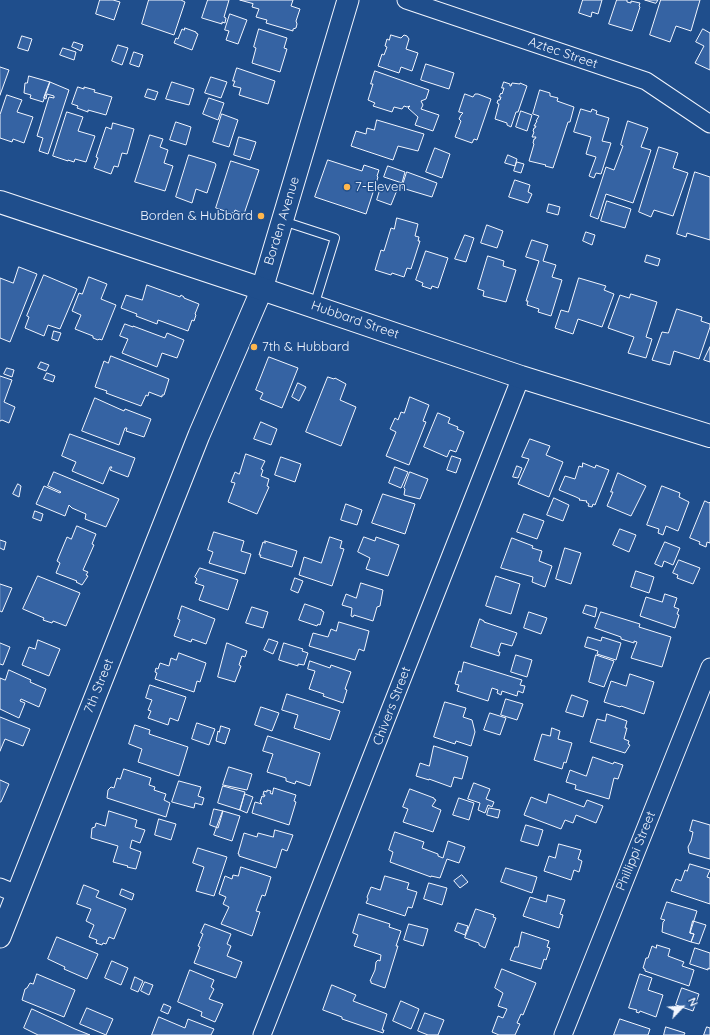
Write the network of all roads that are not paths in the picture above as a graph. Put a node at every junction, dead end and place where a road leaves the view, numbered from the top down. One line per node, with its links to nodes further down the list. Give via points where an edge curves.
1 (348, 0): 5 (street, Borden Avenue)
2 (406, 0): 3 (street, Aztec Street, via 646,81)
3 (710, 124)
4 (0, 202): 6 (main road, Hubbard Street)
5 (282, 221): 6 (street, Borden Avenue); 7 (lane, via 335,238)
6 (262, 288): 7 (main road, Hubbard Street); 9 (street, Borden Avenue)
7 (314, 306): 8 (main road, Hubbard Street)
8 (521, 377): 10 (main road, Hubbard Street); 14 (street, Chivers Street)
9 (199, 435): 12 (street, 7th Street)
10 (710, 436)
11 (710, 668): 15 (street, Phillippi Street)
12 (9, 890): 13 (street, 7th Street)
13 (0, 937)
14 (262, 1035)
15 (563, 1035)

